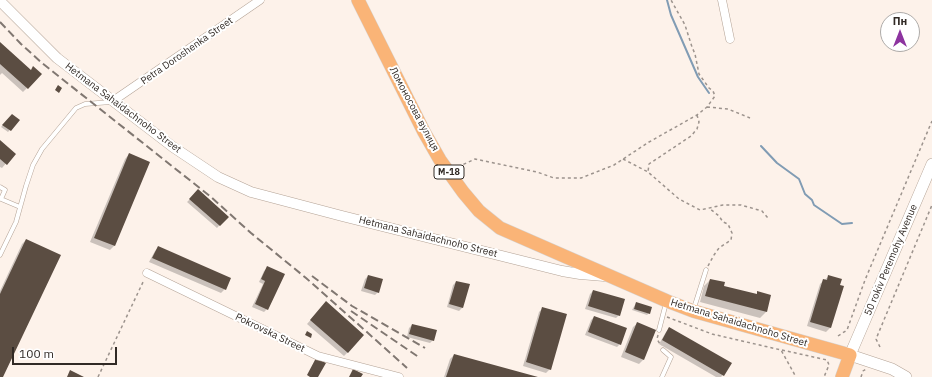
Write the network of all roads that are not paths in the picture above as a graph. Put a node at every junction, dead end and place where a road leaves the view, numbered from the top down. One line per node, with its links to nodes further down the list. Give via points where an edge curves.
1 (260, 0): 6 (street, Petra Doroshenka Street)
2 (358, 0): 13 (highway, Ломоносова вулиця / М-18, via 424,132 449,172 479,211 500,228)
3 (722, 0): 5 (street)
4 (0, 1): 6 (street, Hetmana Sahaidachnoho Street, via 57,58)
5 (730, 39)
6 (113, 101): 9 (lane, via 85,104 76,108 42,149); 13 (street, Hetmana Sahaidachnoho Street, via 173,147 218,177 251,192 562,271)
7 (932, 164): 18 (main road, 50 rokiv Peremohy Avenue)
8 (0, 187): 9 (lane, via 5,190 1,199)
9 (20, 207): 10 (lane, via 16,222)
10 (0, 255)
11 (706, 270): 15 (lane)
12 (147, 273): 19 (street, Pokrovska Street, via 318,356)
13 (608, 276): 14 (highway, Hetmana Sahaidachnoho Street / М-18)
14 (667, 301): 15 (highway, Hetmana Sahaidachnoho Street / М-18); 16 (lane)
15 (693, 310): 18 (highway, Hetmana Sahaidachnoho Street / М-18)
16 (659, 330)
17 (663, 350): 20 (lane, via 671,357)
18 (850, 355): 21 (highway); 22 (main road, Hetmana Sahaidachnoho Street, via 892,369)
19 (399, 377)
20 (662, 377)
21 (842, 377)
22 (906, 377)

